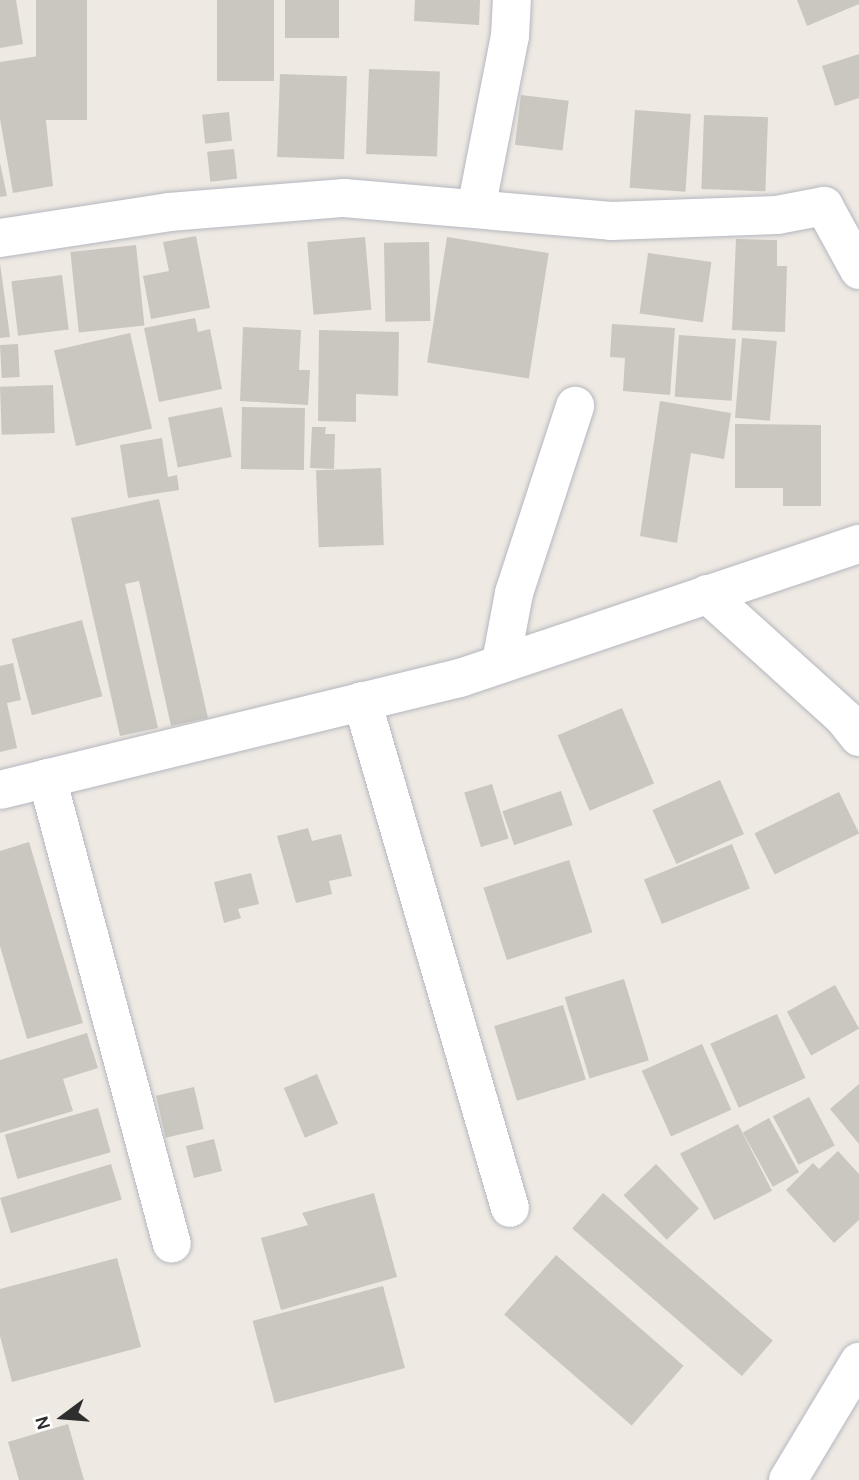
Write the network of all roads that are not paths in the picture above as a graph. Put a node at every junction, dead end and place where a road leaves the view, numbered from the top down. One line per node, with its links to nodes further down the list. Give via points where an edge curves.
1 (512, 0): 2 (street, via 510,36)
2 (476, 209): 3 (street, via 344,198 169,212); 4 (street, via 611,221 777,215 824,206)
3 (0, 238)
4 (859, 270)
5 (575, 406): 8 (street, via 513,593)
6 (859, 544): 7 (street)
7 (707, 594): 8 (street); 10 (street, via 844,718)
8 (501, 662): 9 (street, via 460,678)
9 (362, 701): 11 (street); 13 (street)
10 (859, 737)
11 (47, 778): 12 (street); 14 (street)
12 (0, 790)
13 (510, 1208)
14 (172, 1242)
15 (859, 1362): 16 (street)
16 (788, 1480)

